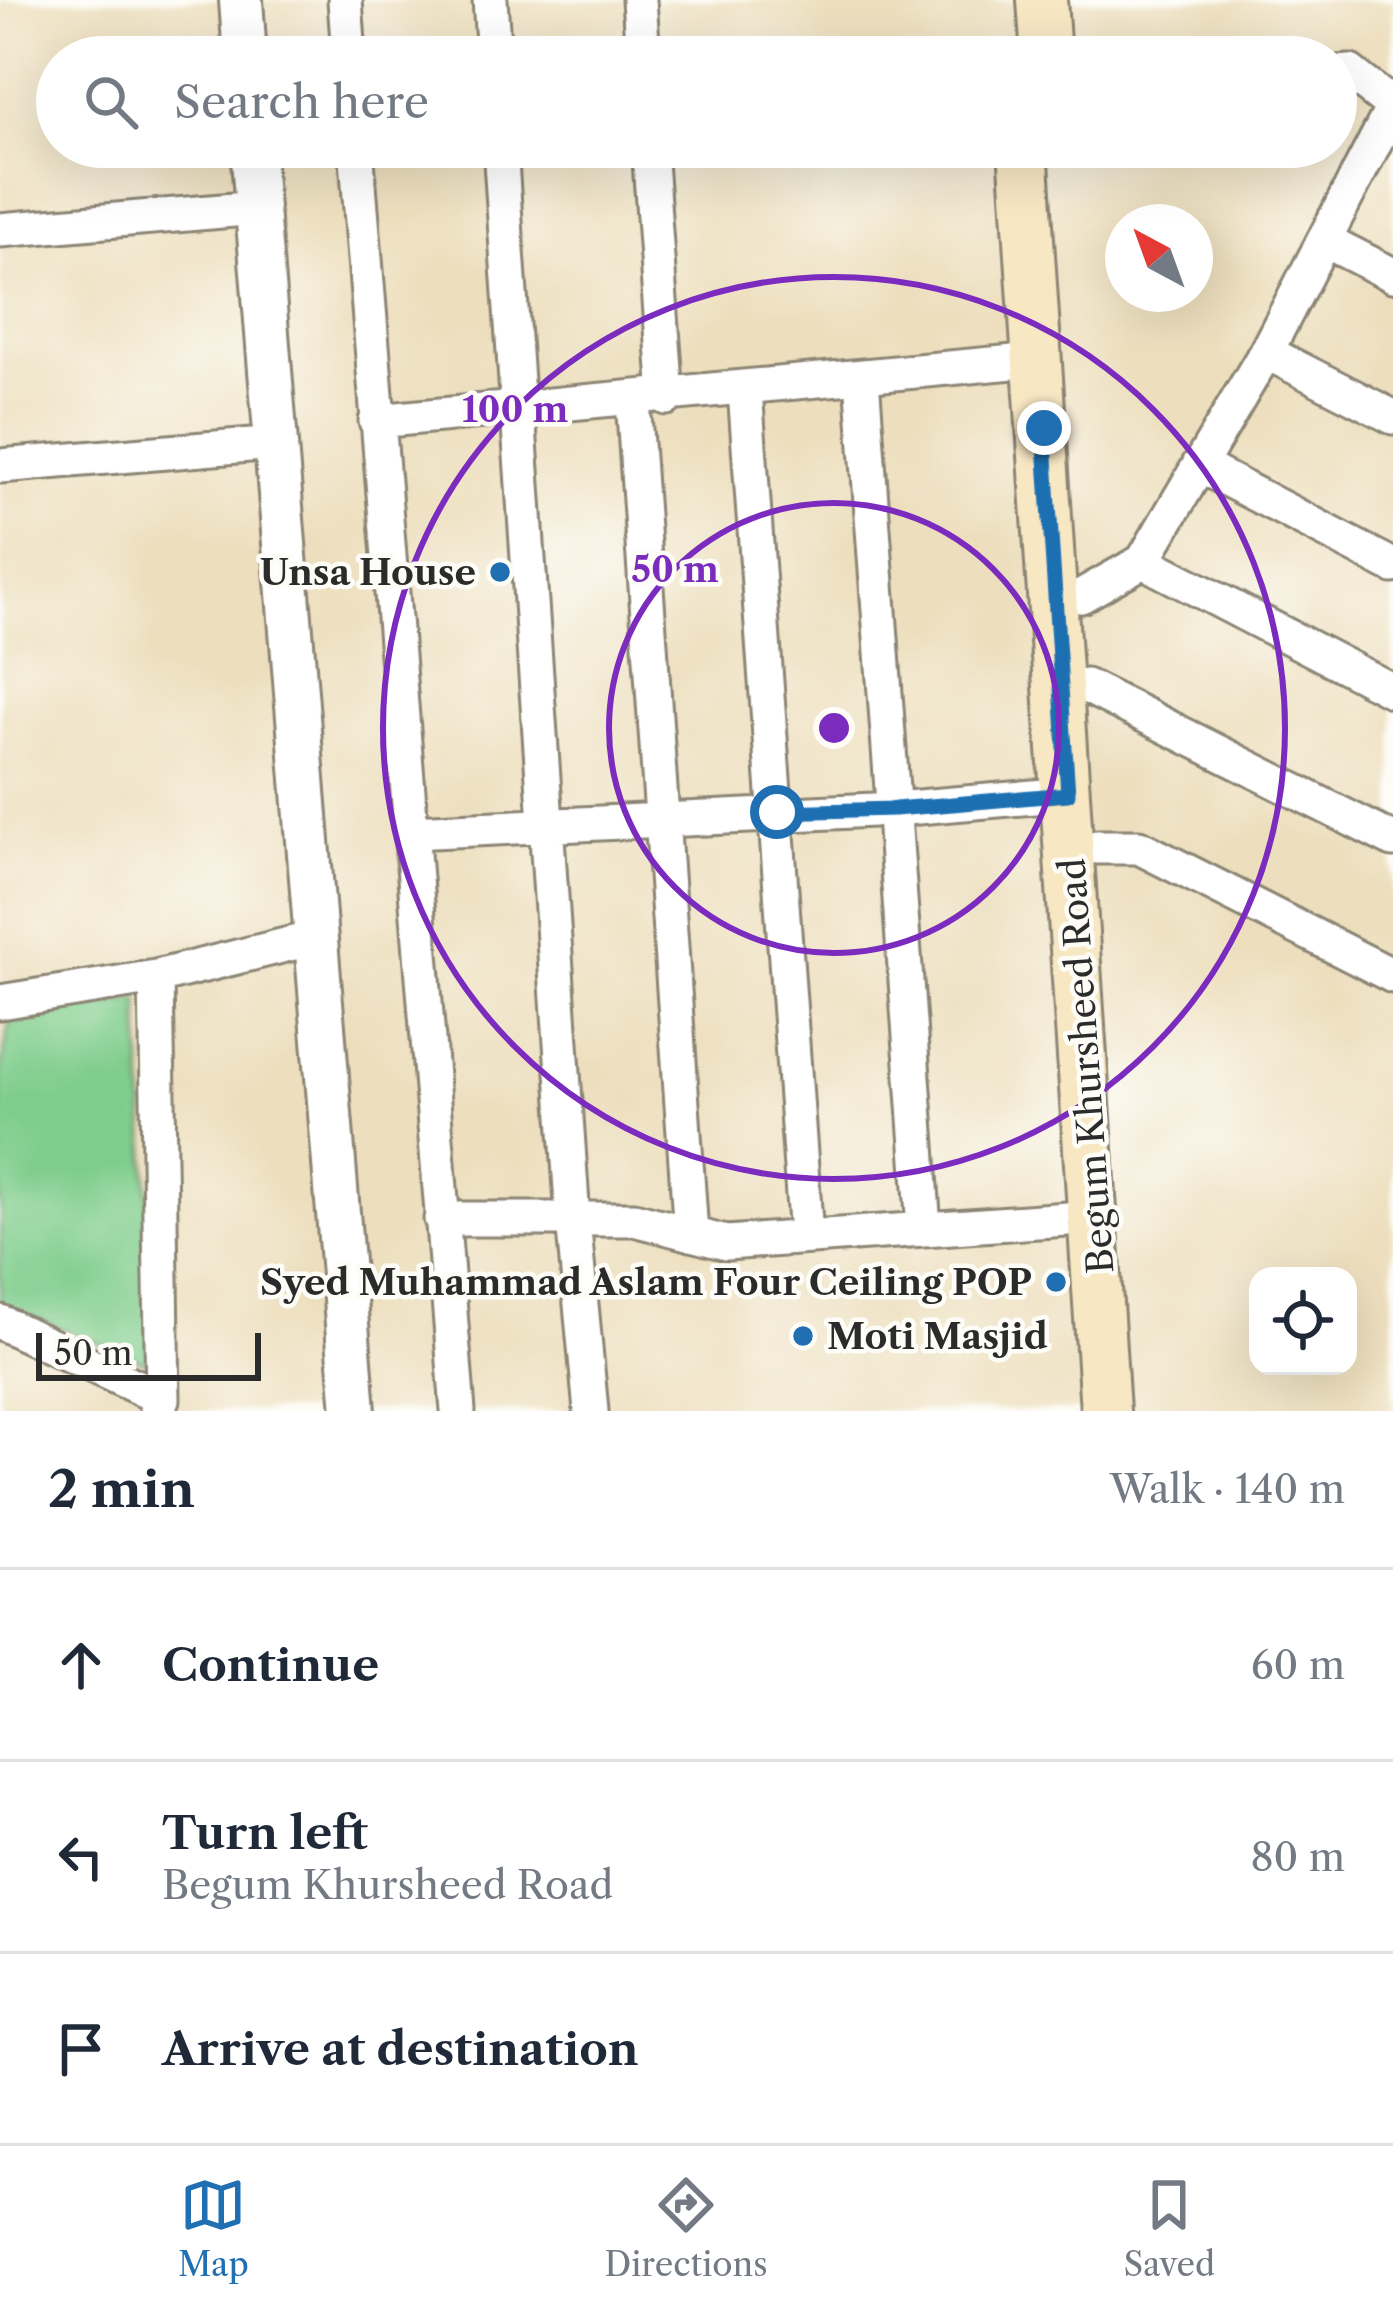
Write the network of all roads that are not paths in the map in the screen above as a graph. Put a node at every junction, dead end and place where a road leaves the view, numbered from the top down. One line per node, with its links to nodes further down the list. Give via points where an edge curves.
1 (241, 0): 7 (street)
2 (344, 0): 8 (street)
3 (490, 0): 9 (street)
4 (639, 0): 10 (street)
5 (1015, 0): 11 (main road)
6 (1042, 0): 12 (main road)
7 (244, 36)
8 (347, 36)
9 (493, 36)
10 (642, 36)
11 (1017, 36)
12 (1045, 36)
13 (1357, 82): 14 (street)
14 (1389, 124): 23 (street)
15 (254, 168): 21 (street)
16 (358, 168): 32 (street)
17 (501, 168): 30 (street)
18 (649, 168): 29 (street)
19 (1024, 168): 26 (main road, Begum Khursheed Road)
20 (1053, 168): 38 (main road, Begum Khursheed Road)
21 (257, 208): 22 (street); 33 (street)
22 (0, 230)
23 (1324, 240): 24 (street); 25 (street)
24 (1393, 274)
25 (1266, 352): 31 (street); 34 (street)
26 (1035, 360): 27 (street); 41 (main road, Begum Khursheed Road)
27 (862, 378): 28 (street); 42 (street)
28 (746, 390): 29 (street); 43 (street)
29 (650, 399): 30 (street); 44 (street)
30 (518, 410): 32 (street); 45 (street)
31 (1393, 417)
32 (376, 421): 46 (street)
33 (275, 443): 35 (street); 49 (street)
34 (1199, 465): 36 (street); 37 (street)
35 (0, 466)
36 (1143, 561): 38 (street); 40 (street)
37 (1393, 566)
38 (1081, 596): 39 (main road, Begum Khursheed Road)
39 (1086, 686): 47 (street); 48 (main road, Begum Khursheed Road)
40 (1393, 692)
41 (1068, 794): 42 (street); 53 (main road, Begum Khursheed Road)
42 (895, 809): 43 (street); 56 (street)
43 (777, 812): 44 (street); 58 (street)
44 (665, 822): 45 (street); 57 (street)
45 (548, 825): 46 (street); 55 (street)
46 (411, 832): 54 (street)
47 (1393, 840)
48 (1097, 847): 50 (street, via 1139,847); 65 (main road, Begum Khursheed Road)
49 (314, 938): 51 (street); 61 (street)
50 (1393, 976)
51 (156, 977): 52 (street); 60 (street)
52 (0, 1002)
53 (1096, 1216): 56 (street); 64 (main road, Begum Khursheed Road)
54 (441, 1219): 55 (street); 62 (street)
55 (573, 1219): 57 (street, via 634,1219); 63 (street)
56 (924, 1228): 58 (street)
57 (691, 1234): 58 (street, via 726,1243)
58 (806, 1237)
59 (0, 1322): 60 (street)
60 (160, 1405)
61 (348, 1408)
62 (458, 1411)
63 (591, 1411)
64 (1106, 1411)
65 (1136, 1411)

